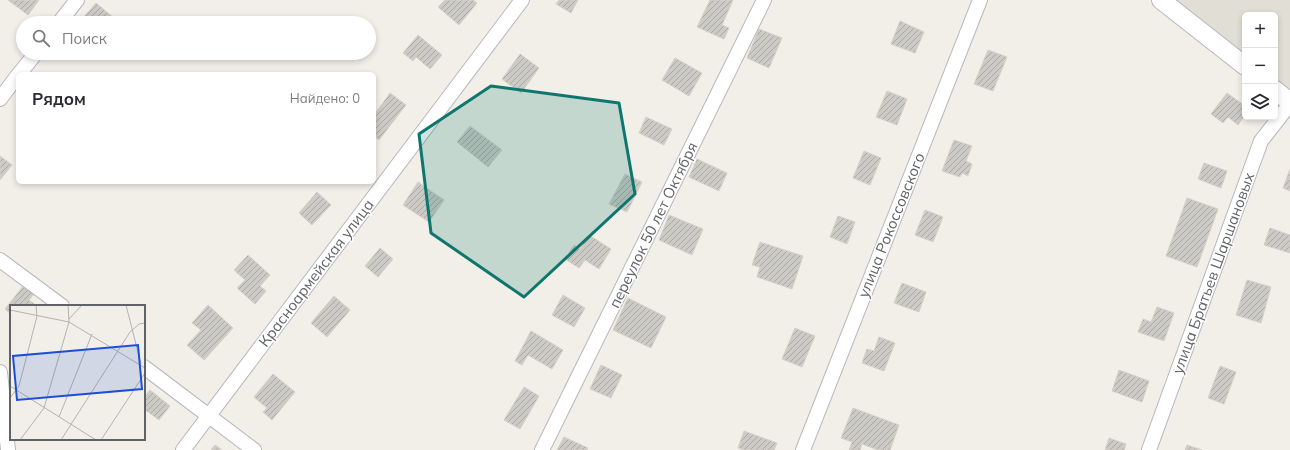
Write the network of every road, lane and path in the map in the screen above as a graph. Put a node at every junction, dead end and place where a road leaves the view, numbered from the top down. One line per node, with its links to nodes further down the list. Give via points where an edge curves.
1 (77, 0): 6 (street)
2 (522, 0): 18 (street, Красноармейская улица)
3 (764, 0): 22 (street, переулок 50 лет Октября)
4 (980, 0): 23 (street, улица Рокоссовского)
5 (1161, 0): 8 (street)
6 (64, 16)
7 (31, 60): 9 (street)
8 (1242, 64)
9 (21, 72)
10 (16, 79): 12 (street)
11 (1278, 93): 13 (street)
12 (0, 99)
13 (1290, 103): 24 (street, улица Братьев Шаршановых, via 1261,140)
14 (0, 260): 15 (street)
15 (61, 305)
16 (145, 367): 18 (street)
17 (0, 372): 19 (street)
18 (209, 415): 20 (street, Красноармейская улица); 21 (street)
19 (8, 450)
20 (183, 450)
21 (254, 450)
22 (542, 450)
23 (803, 450)
24 (1149, 450)

